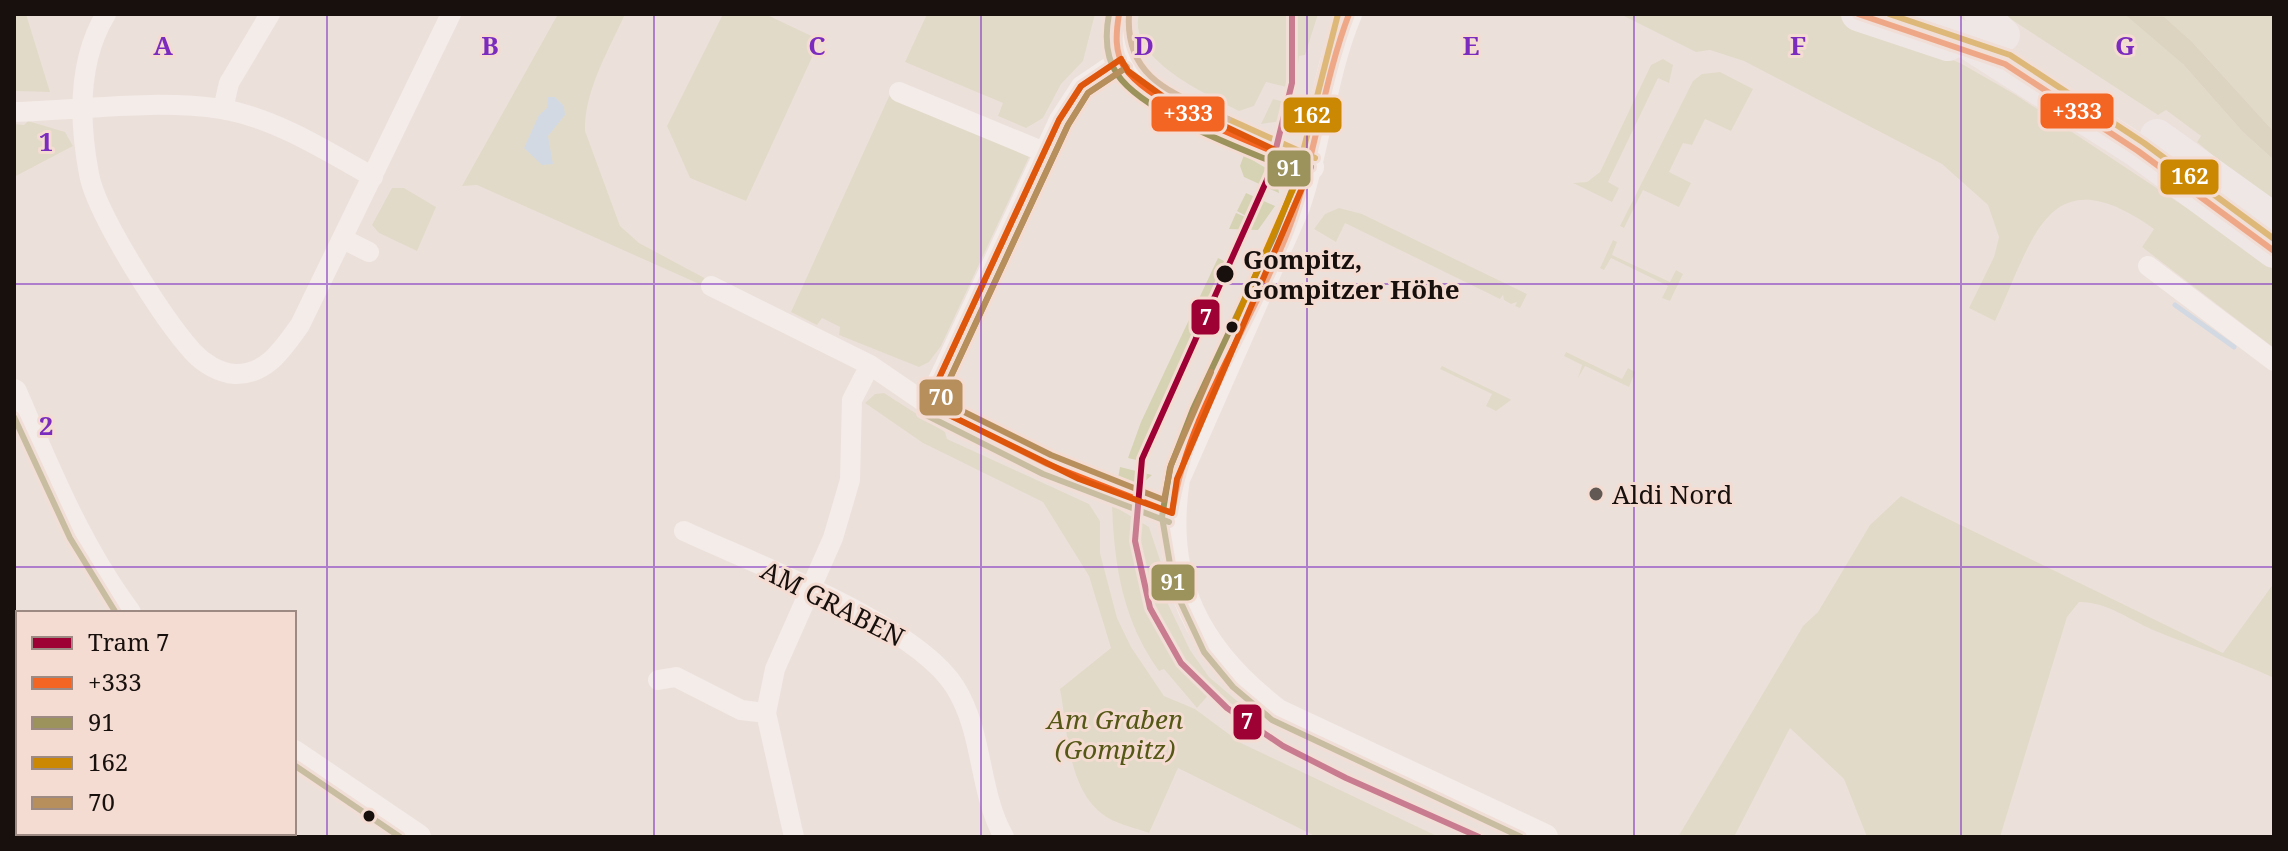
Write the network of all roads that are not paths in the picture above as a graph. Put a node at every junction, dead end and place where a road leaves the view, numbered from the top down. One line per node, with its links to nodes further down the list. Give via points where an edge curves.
1 (106, 14): 13 (street, via 87,54)
2 (270, 14): 12 (street, via 229,83)
3 (451, 14): 17 (street)
4 (1119, 14): 10 (street, via 1115,38)
5 (1349, 14): 16 (street)
6 (1858, 14): 9 (highway)
7 (1923, 14): 9 (highway)
8 (1968, 14): 9 (highway)
9 (1996, 38): 18 (highway, via 2150,132); 20 (highway)
10 (1121, 59): 15 (street, via 1081,86); 16 (street, via 1128,71 1165,98)
11 (899, 92): 15 (street)
12 (223, 109): 13 (street); 17 (street, via 268,123)
13 (85, 110): 14 (street); 19 (street, via 89,175 98,200 161,311 212,367 234,374 272,362 300,325)
14 (14, 112)
15 (1044, 152): 27 (street)
16 (1311, 167): 28 (street, via 1277,257 1180,469)
17 (373, 177): 19 (street)
18 (2274, 220)
19 (343, 239): 21 (street)
20 (2274, 251)
21 (369, 252)
22 (2148, 266): 24 (street)
23 (711, 286): 25 (street)
24 (2274, 361)
25 (870, 365): 27 (street); 30 (street, via 852,400 850,480)
26 (14, 392): 31 (street, via 61,502)
27 (927, 404): 28 (street, via 1087,483)
28 (1172, 513): 38 (street, via 1184,591 1200,631 1242,685 1289,719)
29 (684, 531): 30 (street, AM GRABEN)
30 (811, 589): 33 (street, via 775,669); 37 (street, AM GRABEN, via 905,637 955,687 971,720 987,794)
31 (126, 611)
32 (658, 680): 33 (street, via 676,677 741,710)
33 (766, 713): 36 (street)
34 (296, 754): 35 (street)
35 (418, 837)
36 (794, 837)
37 (1004, 837)
38 (1545, 837)

